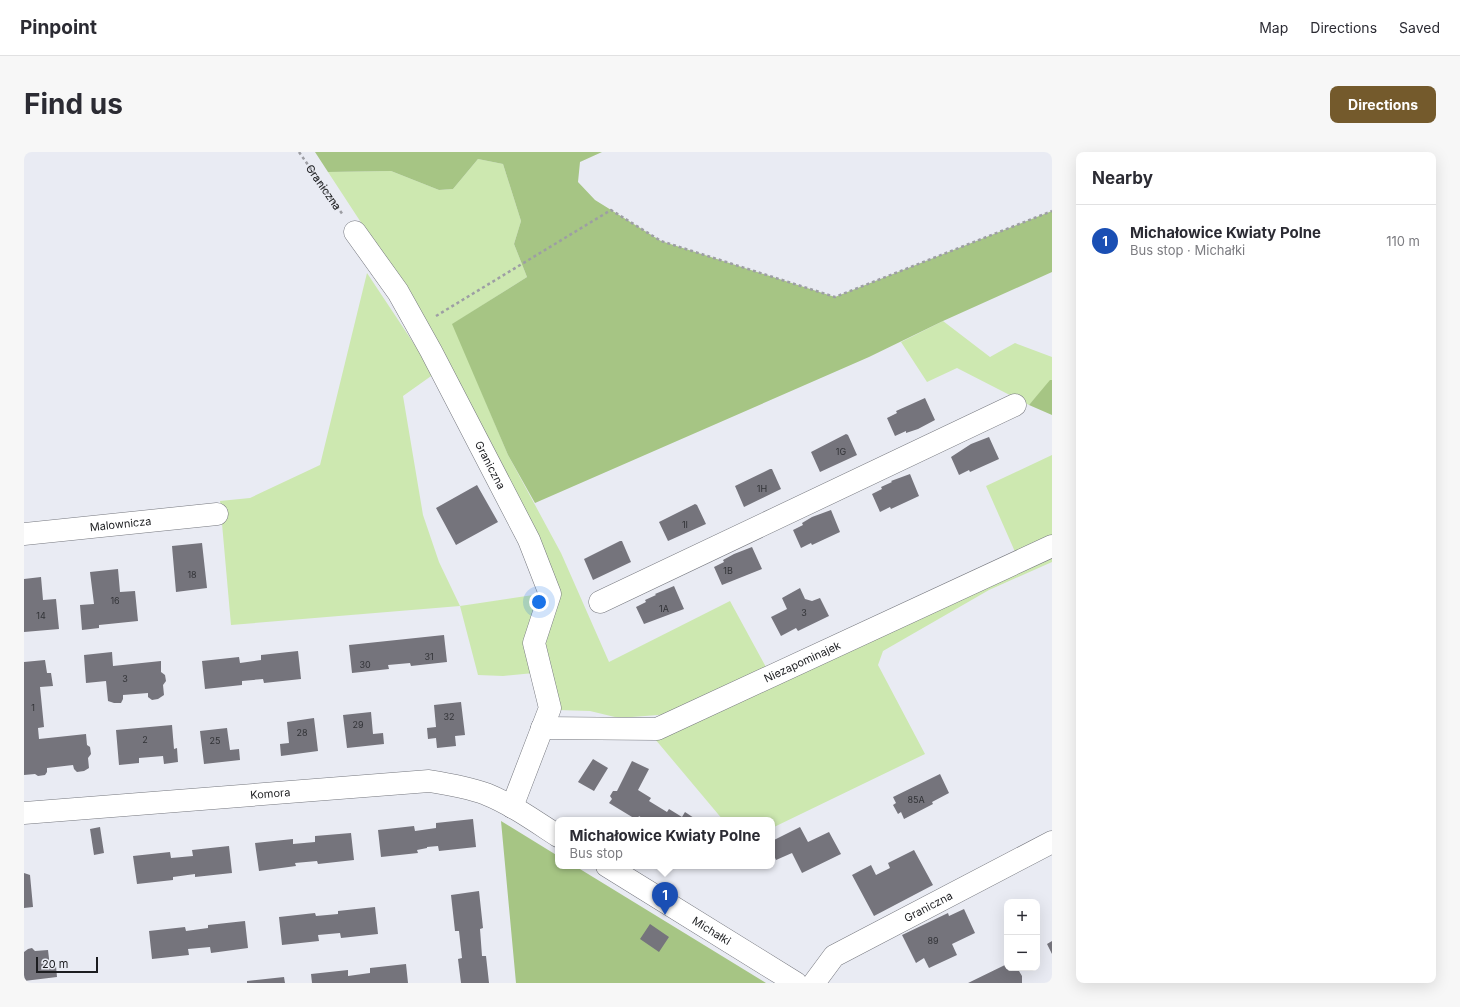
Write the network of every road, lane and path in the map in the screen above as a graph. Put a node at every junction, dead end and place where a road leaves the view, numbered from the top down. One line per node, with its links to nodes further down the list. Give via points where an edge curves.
1 (299, 152): 3 (path, Graniczna)
2 (1052, 211): 4 (path, via 835,297 662,241 611,210)
3 (355, 232): 4 (street, Graniczna, via 398,292)
4 (418, 327): 10 (street, Graniczna, via 529,540 550,594 534,643 550,708)
5 (1015, 405): 9 (street)
6 (217, 514): 7 (street, Malownicza)
7 (24, 534)
8 (1052, 546): 10 (street, Niezapominajek, via 657,730)
9 (600, 602)
10 (542, 728): 11 (street, Graniczna)
11 (512, 807): 12 (street, Komora, via 487,794 458,785 429,781); 13 (street)
12 (24, 813)
13 (555, 834)
14 (1052, 842): 17 (street, Graniczna, via 834,956)
15 (612, 869): 16 (street, Michałki)
16 (796, 983)
17 (814, 983)

